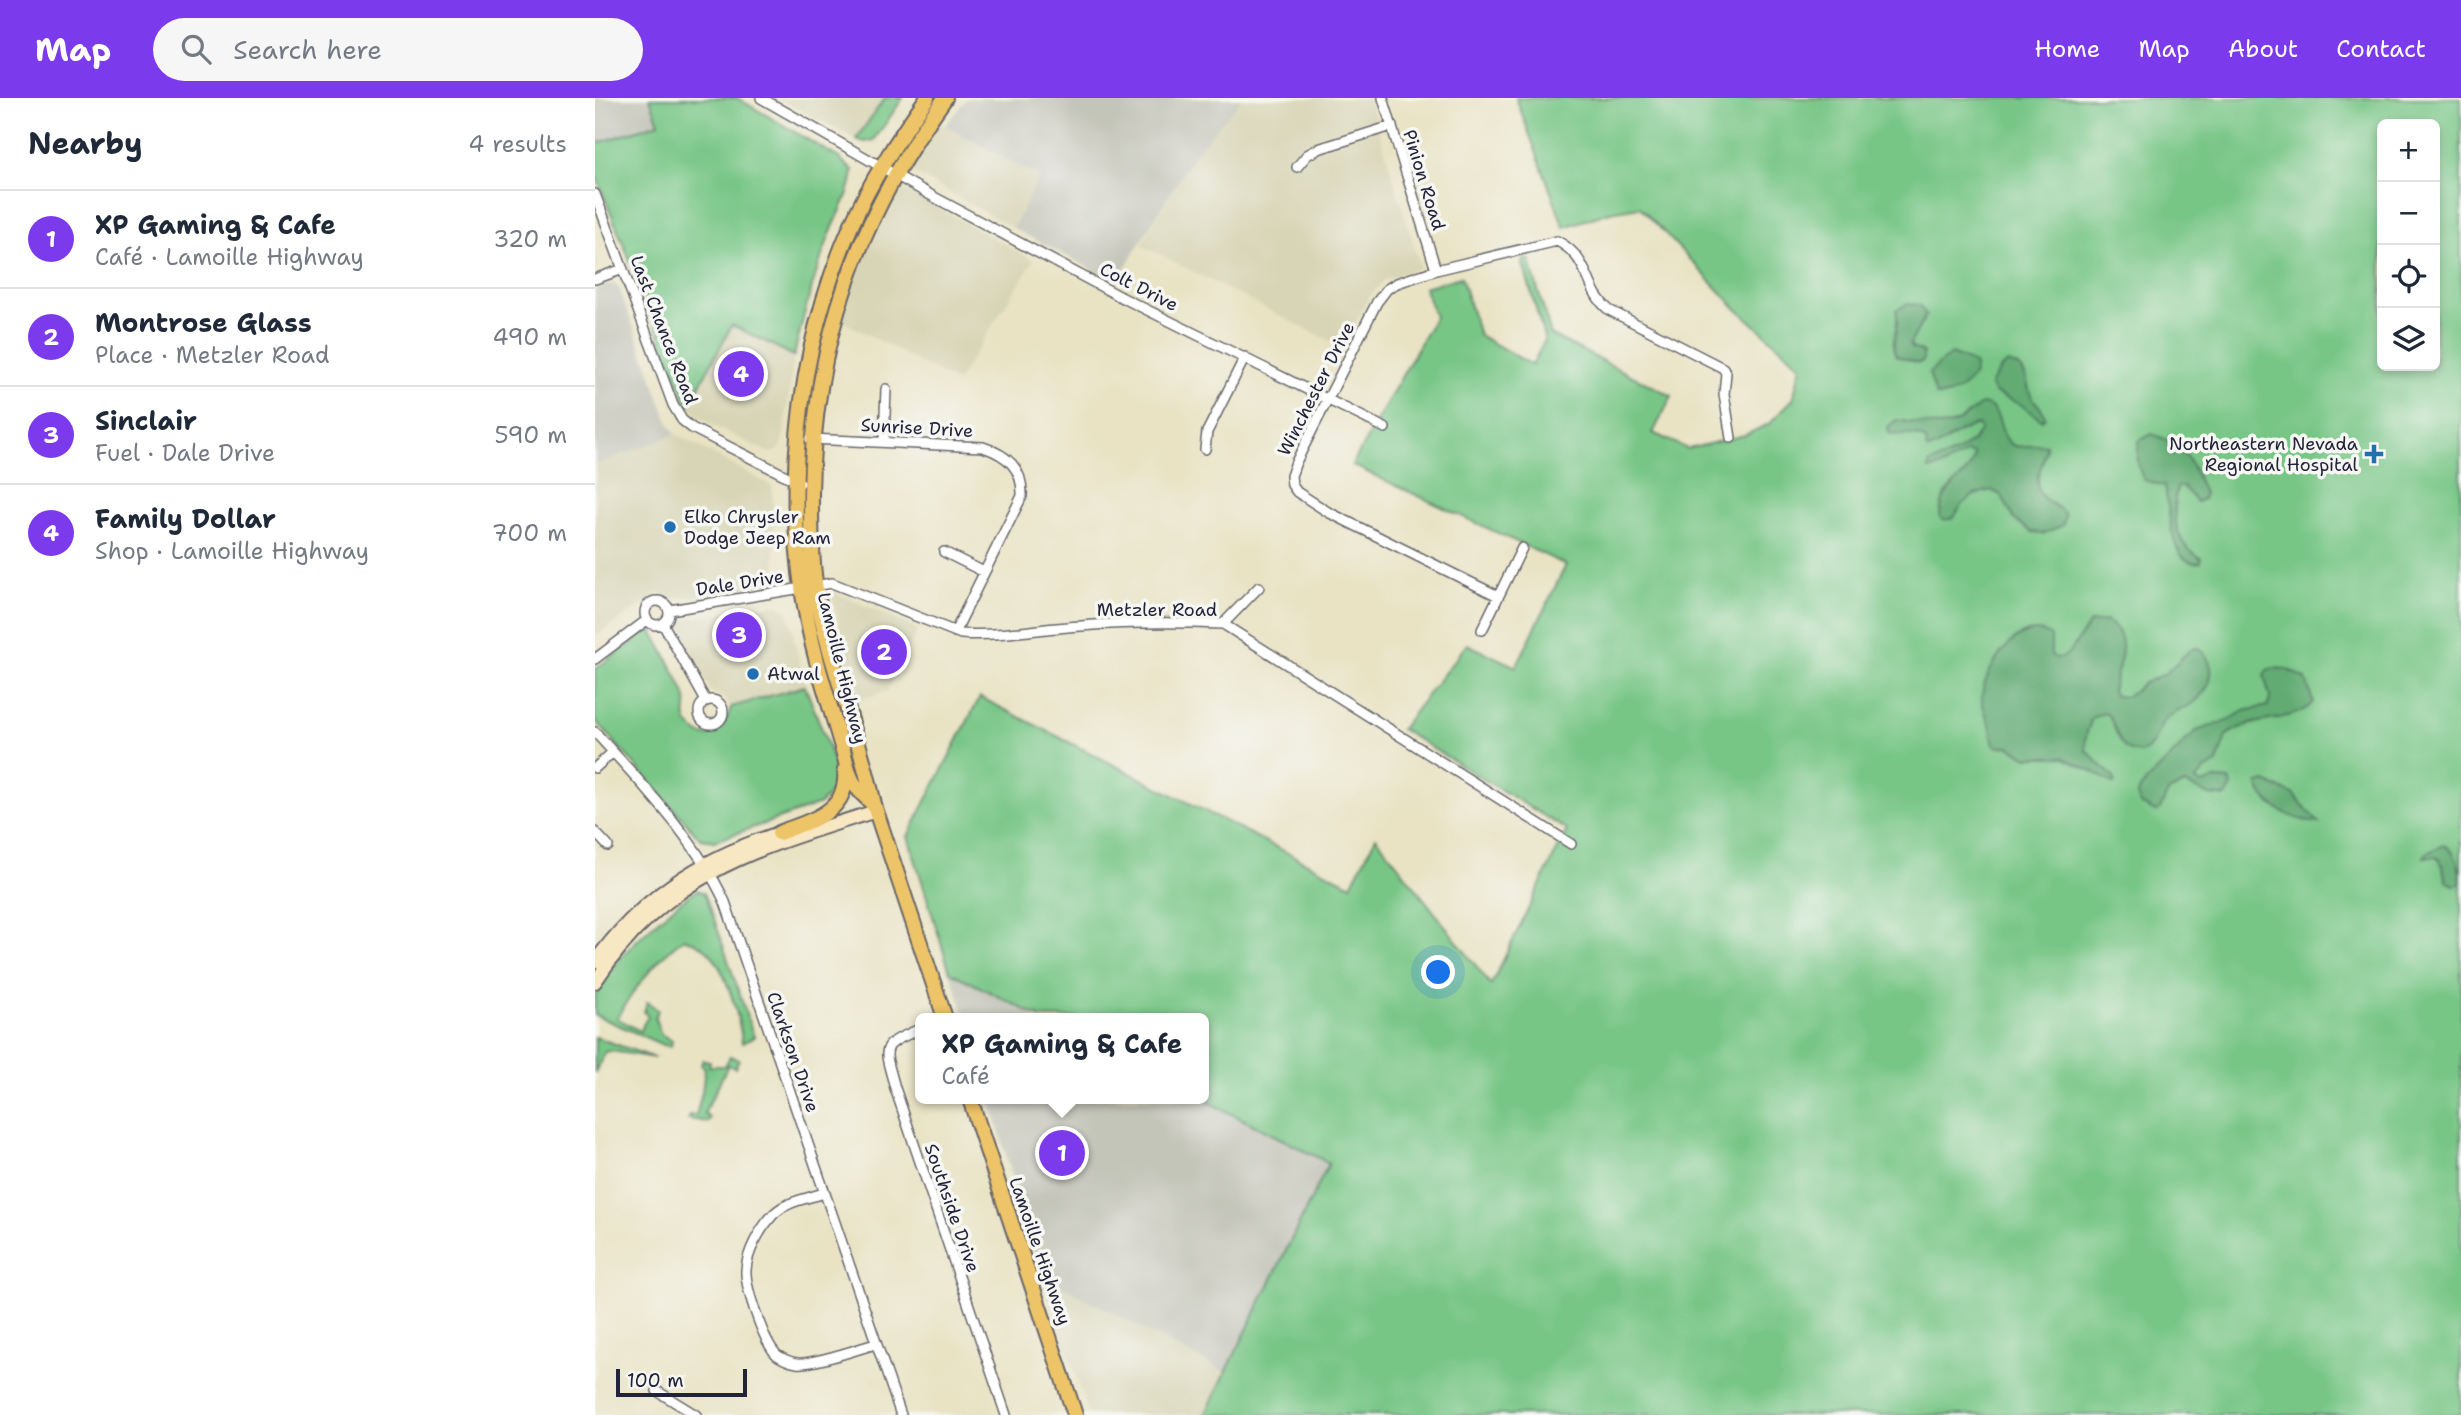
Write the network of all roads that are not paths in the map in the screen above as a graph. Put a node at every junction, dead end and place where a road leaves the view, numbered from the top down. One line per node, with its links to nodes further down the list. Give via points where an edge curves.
1 (761, 98): 6 (street, Colt Drive)
2 (927, 98): 6 (main road, Lamoille Highway)
3 (945, 98): 8 (main road, Lamoille Highway)
4 (1383, 98): 5 (street, Pinion Road)
5 (1392, 126): 7 (street, via 1318,149); 11 (street, Pinion Road)
6 (881, 167): 8 (street, Colt Drive); 18 (main road, Lamoille Highway, via 830,281 809,363)
7 (1297, 167)
8 (895, 174): 13 (street, Colt Drive); 19 (main road, Lamoille Highway, via 860,242 840,299 824,360)
9 (595, 194): 10 (street, Last Chance Road)
10 (623, 269): 12 (street); 22 (street, Last Chance Road, via 682,420)
11 (1436, 270): 15 (street, Winchester Drive, via 1387,289); 17 (street, Winchester Drive, via 1557,241 1575,253 1596,295 1611,311 1723,368)
12 (595, 279)
13 (1245, 357): 15 (street, Colt Drive); 21 (street, via 1207,432)
14 (886, 389): 20 (street)
15 (1329, 399): 16 (street, Colt Drive); 29 (street, Winchester Drive, via 1291,476 1297,492 1328,512)
16 (1385, 428)
17 (1731, 438)
18 (797, 439): 19 (street, Sunrise Drive); 22 (main road, Lamoille Highway)
19 (813, 439): 20 (street, Sunrise Drive); 23 (main road, Lamoille Highway)
20 (884, 441): 26 (street, Sunrise Drive, via 983,447 1011,461 1019,472 1022,496)
21 (1205, 449)
22 (795, 480): 23 (street, Last Chance Road); 28 (main road, Lamoille Highway, via 796,533)
23 (811, 488): 28 (main road, Lamoille Highway)
24 (1522, 548): 29 (street)
25 (944, 552): 26 (street)
26 (984, 572): 35 (street, Sunrise Drive)
27 (1259, 587): 33 (street)
28 (809, 588): 30 (street, Dale Drive); 35 (street, Metzler Road, via 840,584); 38 (main road, Lamoille Highway, via 820,676); 42 (main road, Lamoille Highway)
29 (1498, 596): 34 (street)
30 (670, 610): 31 (street, Dale Drive, via 662,601 651,602 646,608); 32 (street)
31 (647, 620): 32 (street); 36 (street, Dale Drive)
32 (663, 624): 37 (street)
33 (1223, 624): 35 (street, Metzler Road, via 1082,625 973,635); 45 (street, Metzler Road)
34 (1482, 630)
35 (955, 632)
36 (595, 659)
37 (706, 701)
38 (834, 721): 42 (main road, Lamoille Highway, via 852,782); 44 (main road, via 845,768 843,795 829,810)
39 (595, 732): 40 (street, Clarkson Drive)
40 (613, 752): 41 (street); 47 (street, Clarkson Drive)
41 (595, 768)
42 (875, 808): 44 (main road); 47 (main road); 50 (main road, Lamoille Highway)
43 (595, 832): 46 (street)
44 (779, 833): 47 (main road, via 734,848)
45 (1571, 844)
46 (608, 846)
47 (706, 868): 48 (main road, via 657,895); 49 (main road, via 646,919); 53 (street, Clarkson Drive, via 725,902)
48 (595, 962)
49 (595, 982)
50 (943, 1013)
51 (915, 1031): 58 (street, Southside Drive, via 892,1041 886,1053)
52 (972, 1104): 59 (main road, Lamoille Highway)
53 (824, 1193): 54 (street, Clarkson Drive); 54 (street, via 788,1204 770,1217 750,1252 746,1281 769,1345 787,1361 801,1364)
54 (875, 1344): 57 (street, Clarkson Drive)
55 (657, 1391): 56 (street)
56 (696, 1415)
57 (901, 1415)
58 (1006, 1415)
59 (1075, 1415)

